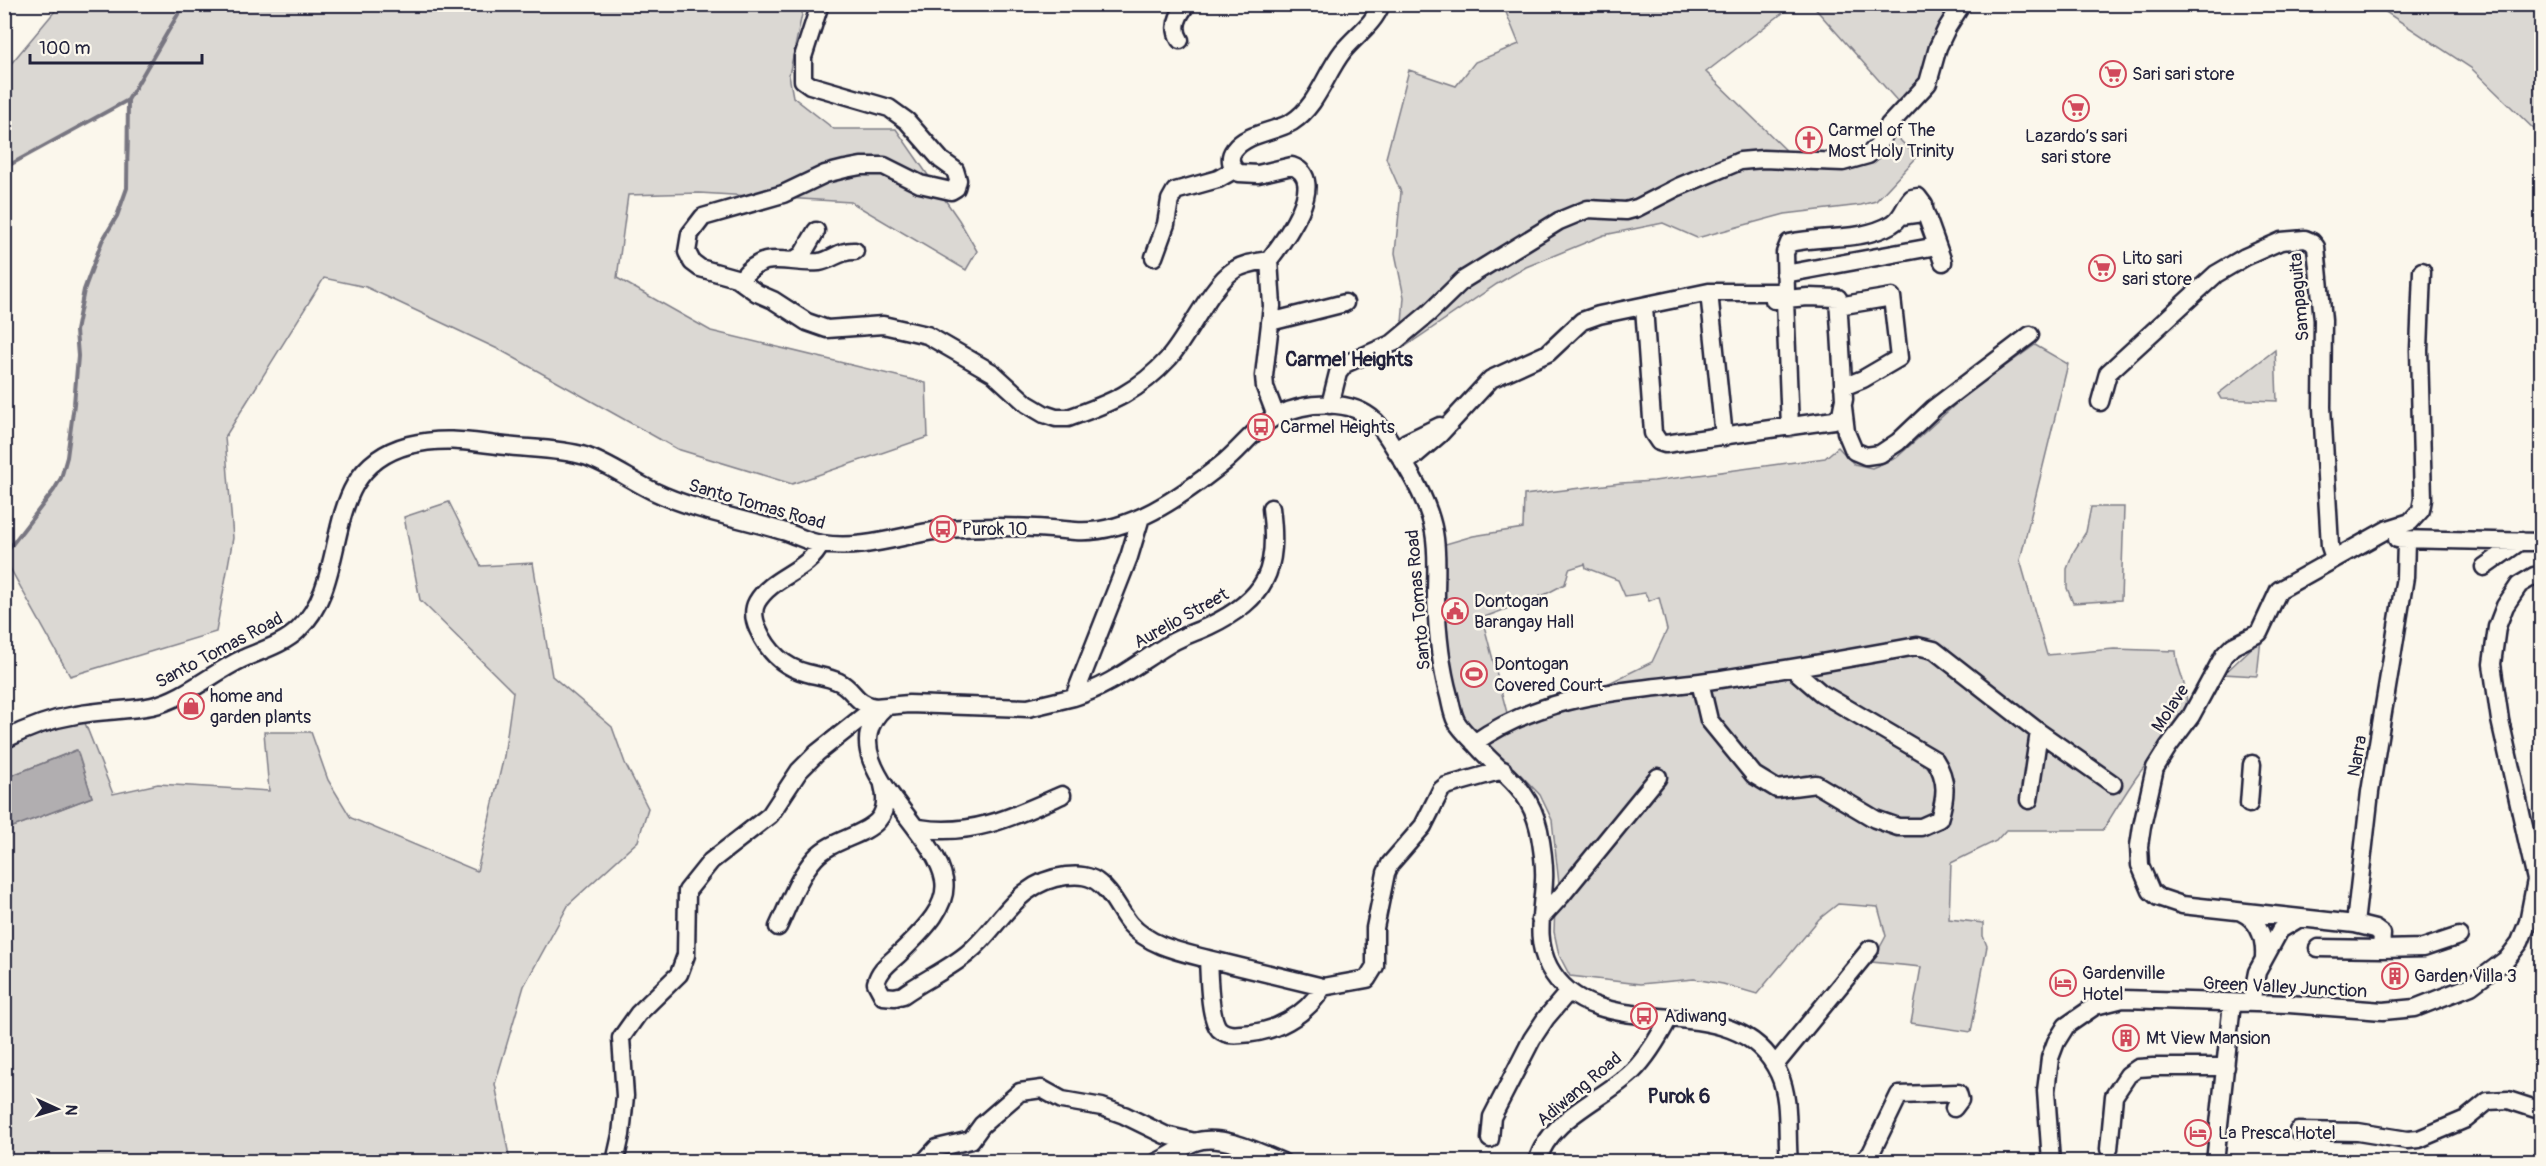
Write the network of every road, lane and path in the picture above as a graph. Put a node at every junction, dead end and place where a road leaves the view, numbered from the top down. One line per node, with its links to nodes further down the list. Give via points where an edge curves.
1 (820, 4): 14 (street, via 802,57 803,80 898,114 955,170 957,184 954,191 941,190 884,166 861,166 825,174 783,194 703,217 690,234 688,257 700,268)
2 (1187, 4): 5 (street, via 1176,24)
3 (1381, 4): 6 (street, via 1371,23 1335,63 1313,102 1284,126 1235,148 1230,159)
4 (1962, 4): 24 (street, via 1938,47 1928,83 1889,125 1878,146 1868,155 1843,162 1740,161 1637,208 1594,208 1569,216 1463,280 1394,343 1345,364 1338,373)
5 (1180, 40)
6 (1234, 170): 9 (street, via 1218,179 1175,191); 11 (street, via 1250,175 1292,166 1304,175 1303,206)
7 (816, 231): 10 (street, via 802,255)
8 (855, 250): 10 (street, via 840,252 824,261)
9 (1154, 257)
10 (794, 260): 14 (street, via 765,261)
11 (1269, 260): 14 (street, via 1241,266 1227,276 1171,356 1144,382 1121,398 1068,418 1044,414 993,373 927,335 883,325 827,329 807,322); 20 (street)
12 (2422, 271): 32 (street, Molave, via 2419,350 2423,505 2410,522)
13 (1785, 274): 13 (street, via 1785,249 1789,243 1862,234 1892,224 1914,197 1921,200 1940,254); 15 (street, via 1786,292)
14 (740, 280)
15 (1709, 294): 16 (street); 19 (street); 28 (street)
16 (1785, 300): 18 (street, via 1838,298); 27 (street)
17 (1345, 303): 20 (street)
18 (1838, 306): 22 (street); 22 (street, via 1892,297 1899,357)
19 (1644, 307): 28 (street, via 1655,438 1665,444); 29 (street, via 1582,321 1548,353 1491,379 1455,419)
20 (1270, 322): 26 (street, via 1264,376)
21 (2030, 335): 25 (street, via 1880,454 1866,456 1854,451 1846,432)
22 (1843, 387): 25 (street)
23 (2100, 402): 37 (street, Sampaguita, via 2108,373 2216,274 2281,241 2305,238 2312,242 2316,247 2323,321 2322,407 2330,546)
24 (1330, 405): 26 (street, Santo Tomas Road); 29 (street, Santo Tomas Road, via 1358,409 1370,416)
25 (1844, 407): 27 (street, via 1834,420)
26 (1276, 416): 31 (street, Santo Tomas Road, via 1223,463)
27 (1790, 427): 28 (street)
28 (1724, 437)
29 (1401, 458): 46 (street, Santo Tomas Road, via 1424,500 1435,537 1436,606 1446,688 1454,719)
30 (1271, 508): 42 (street, Aurelio Street, via 1273,559 1257,592 1237,611 1173,642 1109,683)
31 (1141, 517): 36 (street, Santo Tomas Road, via 1090,532 1041,528 942,529 852,545); 42 (street)
32 (2383, 535): 33 (street); 37 (street, Molave)
33 (2406, 541): 34 (street); 61 (street, Narra, via 2405,577 2370,792)
34 (2520, 541): 35 (street); 38 (street)
35 (2541, 542)
36 (821, 544): 43 (street, via 817,554 758,600 755,622 768,647 784,664 842,683 861,703); 45 (street, Santo Tomas Road, via 675,500 583,455 439,439 405,446 386,452 369,464 356,482 338,527 324,585 314,610 298,631 158,705 74,715 31,727)
37 (2334, 558): 57 (street, Molave, via 2276,594 2259,633 2224,655 2191,716 2156,768 2139,846 2140,865 2151,891 2182,905)
38 (2484, 567)
39 (2541, 575): 60 (street, Green Valley Junction, via 2519,585 2505,606 2497,627 2492,664 2500,720 2536,880)
40 (1792, 668): 41 (street); 41 (street, via 1821,693 1935,760 1943,772 1946,797 1939,819 1921,827 1898,826 1875,819 1816,784 1777,789 1754,775 1709,720); 44 (street, via 1917,646 1934,650)
41 (1700, 682): 46 (street, via 1636,688 1539,708)
42 (1074, 697): 43 (street, Aurelio Street, via 1028,708 909,704)
43 (880, 707): 50 (street, via 871,722 867,742); 82 (street, via 817,753 799,771 770,815 711,861 687,891 686,955 679,974 638,1014 621,1038 625,1096)
44 (2039, 732): 51 (street); 53 (street)
45 (4, 740)
46 (1474, 743): 48 (street, Santo Tomas Road)
47 (2252, 764): 54 (street)
48 (1503, 770): 59 (street, Santo Tomas Road, via 1532,807 1538,828 1545,875); 69 (street, via 1441,790 1423,826 1386,873 1375,928 1373,971 1363,981)
49 (1658, 777): 59 (street)
50 (883, 784): 55 (street); 62 (street, via 886,797 880,819 868,830 834,844 814,859)
51 (2113, 784)
52 (1062, 795): 55 (street, via 964,831)
53 (2028, 800)
54 (2249, 804)
55 (919, 828): 67 (street, via 944,877 945,890 929,922 881,971 876,983 883,996 903,995 953,963 981,940 1025,891 1062,877 1080,875 1094,879 1110,893 1142,935)
56 (2524, 882): 60 (street)
57 (2235, 909): 58 (street, Molave); 68 (street, via 2257,924 2263,938)
58 (2300, 918): 61 (street); 68 (street, via 2280,930)
59 (1539, 919): 70 (street, Santo Tomas Road, via 1545,958)
60 (2528, 922): 72 (street, Green Valley Junction, via 2520,942 2494,971 2471,986 2415,1008 2383,1011)
61 (2355, 924): 66 (street, via 2379,931)
62 (778, 927)
63 (2459, 936): 66 (street, via 2423,948)
64 (2318, 948): 66 (street)
65 (1870, 949): 74 (street)
66 (2381, 949)
67 (1208, 959): 69 (street); 69 (street, via 1214,1016 1218,1028 1226,1033 1252,1033 1279,1026 1311,1004)
68 (2264, 959): 72 (street, via 2257,972)
69 (1323, 987)
70 (1569, 991): 73 (street, Santo Tomas Road, via 1593,1004 1628,1014); 79 (street, via 1532,1039 1492,1117)
71 (2232, 1003): 72 (street, Green Valley Junction); 75 (street); 89 (street, Green Valley Junction, via 2123,999 2095,1006 2066,1026 2056,1042 2048,1074)
72 (2251, 1003)
73 (1669, 1018): 74 (street, Santo Tomas Road, via 1722,1024 1746,1037); 86 (street, Adiwang Road, via 1646,1057 1562,1125 1544,1144)
74 (1775, 1065): 87 (street, Santo Tomas Road, via 1784,1085)
75 (2226, 1067): 81 (street, via 2153,1066 2138,1068 2128,1075 2114,1096); 90 (street)
76 (1954, 1108): 88 (street, via 1960,1100 1958,1093 1899,1095 1871,1153)
77 (2541, 1111): 78 (street, via 2508,1100 2488,1101 2466,1119 2419,1139 2407,1140 2358,1132)
78 (2298, 1131)
79 (1490, 1138)
80 (1195, 1142): 83 (street, via 1166,1135 1102,1107 1062,1100 1042,1089 1020,1092 982,1125 971,1140 937,1148); 84 (street); 85 (street, via 1230,1143)
81 (2109, 1149)
82 (615, 1161)
83 (924, 1161)
84 (1157, 1161)
85 (1282, 1161)
86 (1538, 1161)
87 (1789, 1161)
88 (1862, 1161)
89 (2051, 1161)
90 (2215, 1161)

